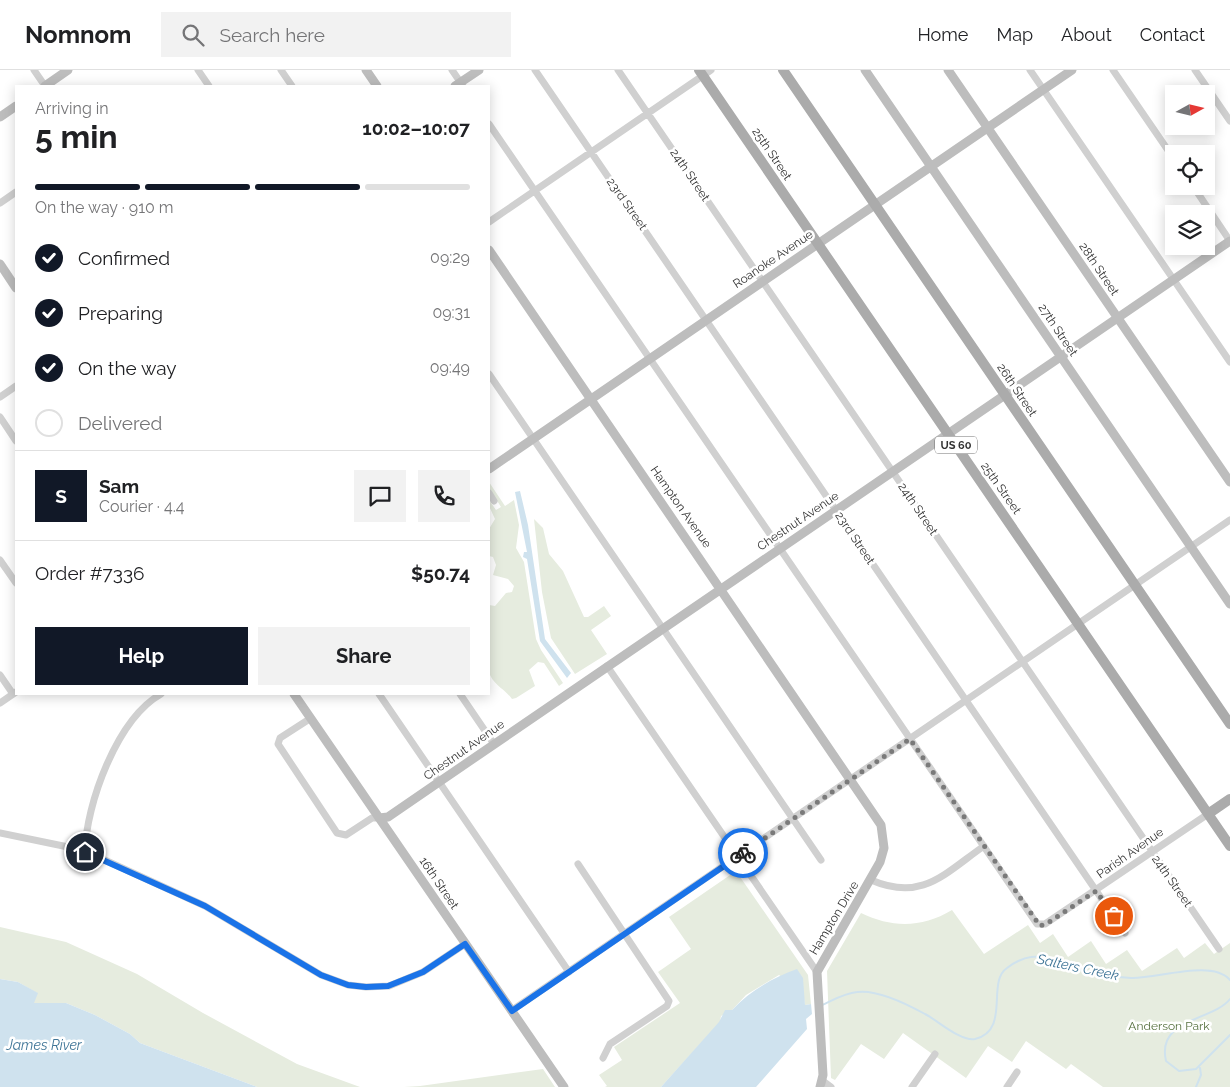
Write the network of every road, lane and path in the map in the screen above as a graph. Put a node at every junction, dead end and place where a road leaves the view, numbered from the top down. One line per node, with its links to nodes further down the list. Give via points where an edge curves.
1 (34, 70): 18 (street)
2 (68, 70): 19 (street)
3 (198, 70): 20 (street)
4 (281, 70): 21 (street)
5 (366, 70): 22 (street)
6 (452, 70): 23 (street)
7 (479, 70): 23 (street)
8 (535, 70): 32 (street, 23rd Street)
9 (618, 70): 26 (street, 24th Street)
10 (783, 70): 38 (main road, 26th Street)
11 (865, 70): 33 (street, 27th Street)
12 (948, 70): 30 (street, 28th Street)
13 (1030, 70): 24 (street)
14 (1072, 70): 24 (street, Roanoke Avenue)
15 (1113, 70): 31 (street)
16 (1195, 70): 28 (street)
17 (704, 72): 26 (street); 41 (main road, 25th Street / US 60)
18 (44, 85)
19 (46, 85)
20 (208, 85)
21 (291, 85)
22 (376, 85)
23 (459, 85)
24 (1044, 89): 30 (street, Roanoke Avenue); 44 (street)
25 (15, 107): 27 (street)
26 (648, 114): 32 (street); 45 (street, 24th Street)
27 (0, 117)
28 (1230, 121)
29 (490, 125): 34 (street)
30 (988, 127): 33 (street, Roanoke Avenue); 47 (street, 28th Street)
31 (1165, 146)
32 (591, 152): 34 (street); 48 (street, 23rd Street)
33 (931, 166): 38 (street, Roanoke Avenue); 49 (street, 27th Street)
34 (535, 190): 39 (street); 50 (street)
35 (15, 193): 37 (street)
36 (1198, 195): 40 (street)
37 (0, 203)
38 (875, 204): 41 (street, Roanoke Avenue); 54 (main road, 26th Street)
39 (490, 221)
40 (1230, 241): 44 (street, Chestnut Avenue)
41 (818, 243): 45 (street, Roanoke Avenue); 58 (main road, 25th Street / US 60)
42 (490, 251): 56 (street, Hampton Avenue)
43 (0, 264): 46 (street)
44 (1174, 279): 47 (street, Chestnut Avenue); 51 (street)
45 (762, 281): 48 (street, Roanoke Avenue); 62 (street, 24th Street)
46 (15, 286)
47 (1118, 318): 49 (street, Chestnut Avenue); 63 (street, 28th Street)
48 (706, 320): 50 (street, Roanoke Avenue); 66 (street, 23rd Street)
49 (1061, 356): 54 (street, Chestnut Avenue); 68 (street, 27th Street)
50 (650, 358): 56 (street, Roanoke Avenue); 69 (street)
51 (1230, 362)
52 (490, 375): 59 (street)
53 (15, 387): 55 (street)
54 (1005, 394): 58 (street, Chestnut Avenue); 72 (main road, 26th Street)
55 (0, 397)
56 (591, 399): 59 (street, Roanoke Avenue); 73 (street, Hampton Avenue)
57 (0, 417): 60 (street)
58 (948, 433): 62 (street, Chestnut Avenue); 75 (main road, 25th Street / US 60)
59 (533, 438): 61 (street, Roanoke Avenue); 76 (street)
60 (15, 439)
61 (490, 468)
62 (892, 471): 66 (street, Chestnut Avenue); 77 (street, 24th Street)
63 (1230, 482)
64 (490, 495): 65 (street)
65 (494, 501)
66 (836, 510): 69 (street, Chestnut Avenue); 85 (street, 23rd Street)
67 (1230, 520): 68 (street)
68 (1191, 547): 72 (street); 74 (street, 27th Street)
69 (780, 548): 73 (street, Chestnut Avenue); 89 (street)
70 (0, 560): 71 (street)
71 (15, 582)
72 (1135, 585): 75 (street); 88 (main road, 26th Street)
73 (722, 588): 76 (street, Chestnut Avenue); 91 (street, Hampton Avenue)
74 (1230, 604)
75 (1078, 624): 77 (street); 94 (main road, 25th Street / US 60)
76 (663, 628): 78 (street, Chestnut Avenue); 96 (street)
77 (1022, 662): 85 (street); 101 (street, 24th Street)
78 (607, 666): 90 (street, Chestnut Avenue); 102 (street)
79 (0, 675): 80 (street)
80 (15, 693): 86 (street)
81 (160, 695): 100 (street, via 140,713 107,760 92,810)
82 (295, 695): 87 (street, 16th Street)
83 (380, 695): 92 (street)
84 (461, 695): 90 (street)
85 (966, 701): 89 (street); 106 (street, 23rd Street)
86 (0, 704)
87 (311, 718): 95 (street, 16th Street); 95 (street, via 280,738 278,744 337,833 346,835 372,818)
88 (1230, 724)
89 (910, 739): 91 (street); 98 (street)
90 (494, 744): 92 (street, Chestnut Avenue)
91 (852, 779): 96 (street); 105 (street, Hampton Drive, via 877,816 883,833 882,856)
92 (439, 782): 95 (street, Chestnut Avenue, via 388,817); 111 (street)
93 (1230, 799): 94 (main road, Parish Avenue)
94 (1208, 814): 99 (main road, 25th Street / US 60); 101 (street, Parish Avenue)
95 (379, 818): 109 (street, 16th Street)
96 (794, 819): 102 (street); 103 (street)
97 (0, 833): 100 (street)
98 (984, 846): 105 (street, via 932,882 919,887 896,889); 106 (street, Parish Avenue, via 1037,924 1043,926)
99 (1230, 846)
100 (85, 852): 109 (street, via 205,906 321,975 348,985 388,986 423,972)
101 (1152, 853): 106 (street, Parish Avenue); 110 (street, 24th Street)
102 (738, 857): 108 (street); 112 (street)
103 (821, 860)
104 (578, 864): 108 (street)
105 (871, 880): 112 (street, Hampton Drive)
106 (1096, 891): 107 (street, 23rd Street)
107 (1125, 932)
108 (625, 934): 111 (street); 115 (street, via 668,997 667,1006 610,1044)
109 (465, 944): 113 (street, 16th Street)
110 (1219, 949)
111 (569, 972): 113 (street)
112 (817, 972): 117 (street, Hampton Drive)
113 (512, 1011): 118 (street, 16th Street)
114 (935, 1054): 120 (street)
115 (603, 1058)
116 (1017, 1072): 121 (street)
117 (821, 1084): 119 (street)
118 (564, 1087)
119 (831, 1087)
120 (912, 1087)
121 (1007, 1087)

